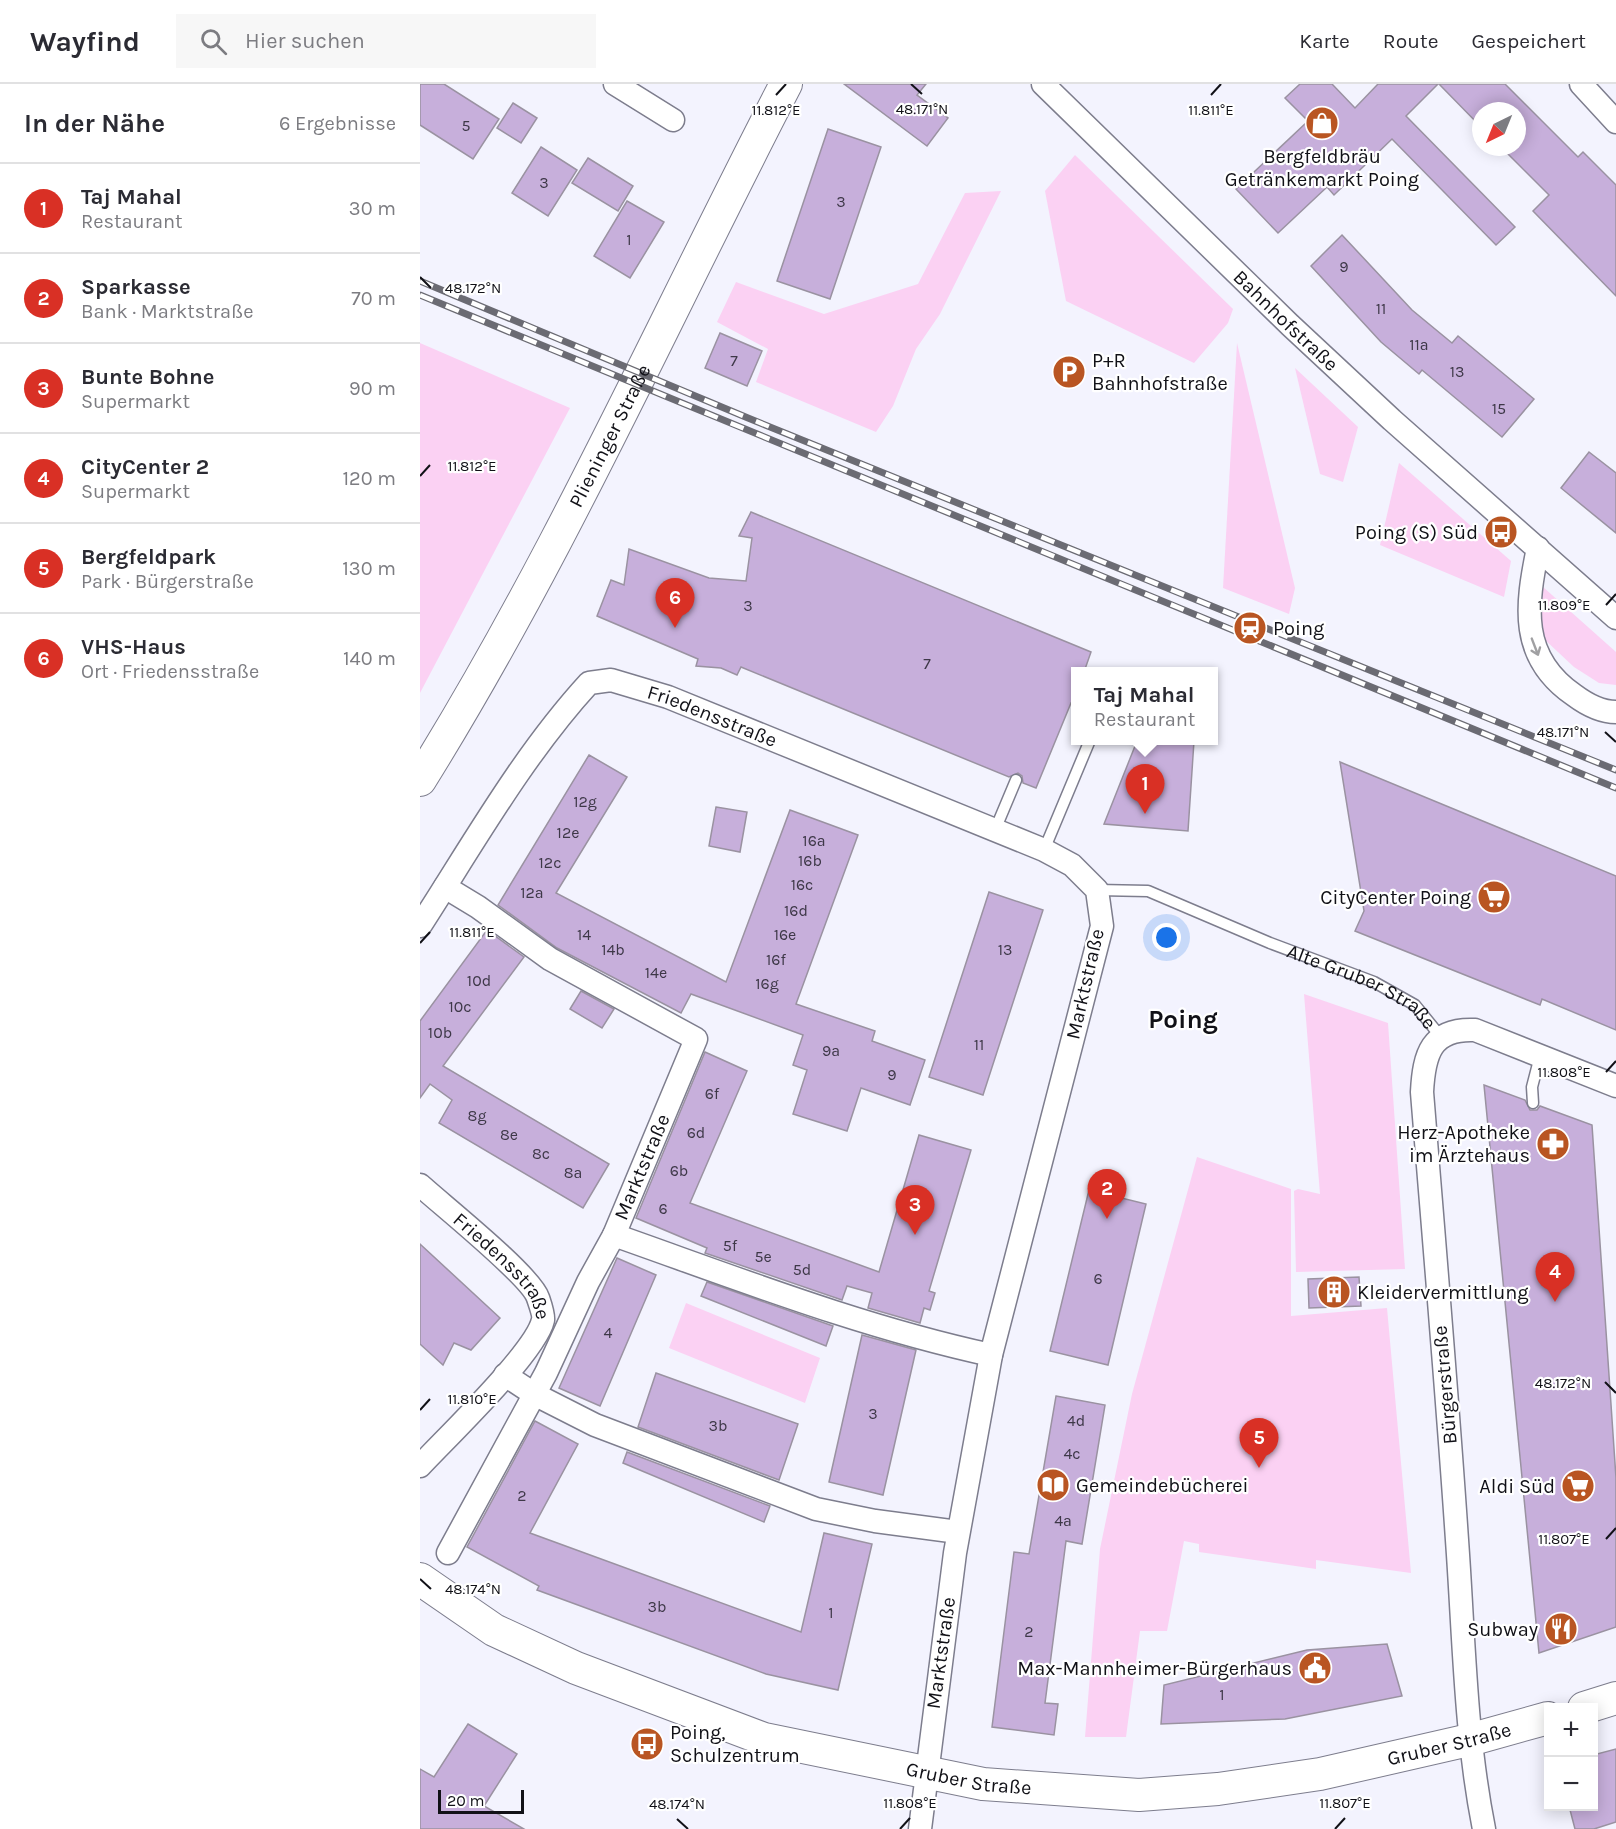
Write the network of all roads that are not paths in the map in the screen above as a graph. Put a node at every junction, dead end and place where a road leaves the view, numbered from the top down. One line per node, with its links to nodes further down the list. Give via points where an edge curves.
1 (615, 84): 5 (street)
2 (786, 84): 11 (street, Plieninger Straße, via 536,583)
3 (1043, 84): 7 (street, Bahnhofstraße, via 1290,326)
4 (1581, 84): 6 (street)
5 (673, 120)
6 (1616, 122)
7 (1538, 548): 8 (street, Bahnhofstraße); 9 (street, one-way to 9, via 1528,609 1536,652 1550,674 1567,690 1588,705)
8 (1613, 609)
9 (1616, 712)
10 (1088, 745): 14 (lane)
11 (420, 780)
12 (1016, 780): 13 (lane)
13 (995, 830): 14 (street, Friedensstraße); 15 (street, Friedensstraße, via 668,697 611,680 589,682 527,762)
14 (1044, 850): 16 (street, Friedensstraße, via 1072,866)
15 (445, 887): 17 (street, Friedensstraße); 23 (street, Marktstraße, via 550,959 696,1039)
16 (1097, 890): 18 (lane, Alte Gruber Straße, via 1148,891 1374,982 1415,1005); 24 (street, Marktstraße, via 1102,926)
17 (420, 926)
18 (1442, 1037): 19 (street, Alte Gruber Straße, via 1456,1029 1474,1030); 34 (street, Bürgerstraße, via 1433,1044 1423,1065 1422,1092 1469,1695)
19 (1540, 1056): 20 (street, Alte Gruber Straße); 21 (lane, via 1532,1087)
20 (1616, 1086)
21 (1533, 1103)
22 (420, 1185): 25 (street, Friedensstraße, via 512,1267 538,1296 543,1319 534,1340)
23 (614, 1235): 24 (street, Marktstraße, via 853,1319 933,1343); 26 (street, Friedensstraße)
24 (991, 1355): 28 (street, Marktstraße)
25 (505, 1375): 26 (street); 27 (street, Friedensstraße)
26 (534, 1394): 28 (street, via 595,1425 816,1509); 29 (street, Friedensstraße)
27 (420, 1466)
28 (958, 1532): 35 (street, Marktstraße, via 930,1729)
29 (448, 1553)
30 (420, 1579): 35 (street, Gruber Straße, via 494,1630 576,1668 714,1722 764,1739)
31 (1616, 1698): 32 (street)
32 (1598, 1703)
33 (1544, 1719): 34 (street, Gruber Straße)
34 (1469, 1740): 35 (street, Gruber Straße, via 1320,1774 1218,1789 1139,1795 983,1784); 37 (street, Bürgerstraße)
35 (928, 1774): 36 (street, Marktstraße)
36 (920, 1829)
37 (1484, 1829)

